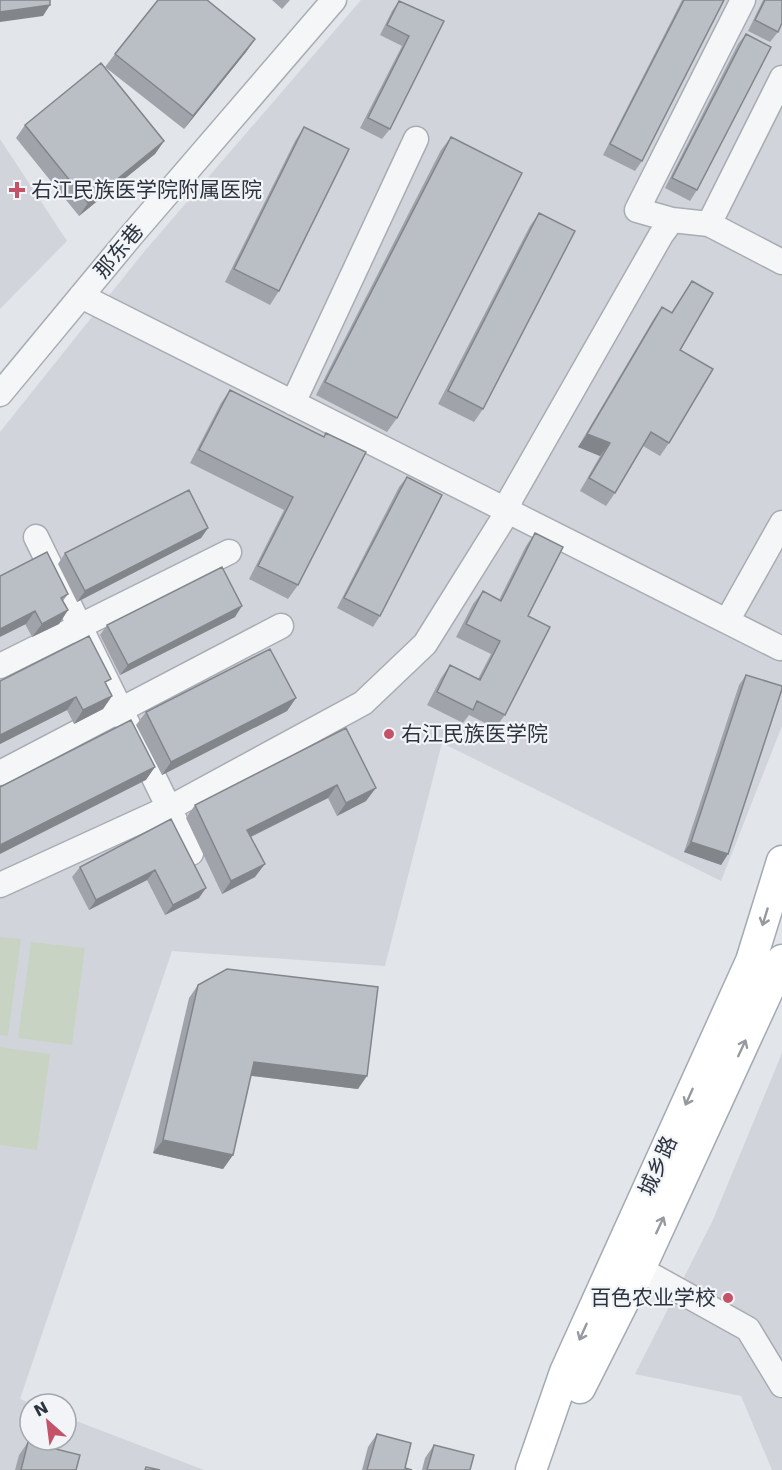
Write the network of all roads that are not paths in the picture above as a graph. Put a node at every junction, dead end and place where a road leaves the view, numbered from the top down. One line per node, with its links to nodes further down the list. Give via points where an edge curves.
1 (334, 0): 8 (street, 那东巷)
2 (743, 0): 5 (street, via 637,210)
3 (782, 78): 6 (street)
4 (416, 139): 10 (street)
5 (672, 220): 6 (street); 11 (street, via 517,488)
6 (709, 224): 7 (street)
7 (782, 262)
8 (81, 296): 9 (street, 那东巷); 10 (street)
9 (0, 394)
10 (293, 403): 11 (street)
11 (508, 511): 15 (street); 22 (street, via 425,644 363,703)
12 (782, 524): 15 (street)
13 (36, 537): 16 (street)
14 (229, 552): 16 (street)
15 (727, 621): 18 (street)
16 (80, 626): 19 (street); 20 (street)
17 (281, 626): 20 (street)
18 (780, 648)
19 (0, 666)
20 (120, 710): 21 (street); 22 (street)
21 (0, 773)
22 (168, 808): 23 (street); 25 (street)
23 (191, 853)
24 (782, 861): 27 (main road, 城乡路, one-way to 27, via 751,961)
25 (0, 885)
26 (782, 960): 27 (main road, 城乡路, one-way to 26)
27 (626, 1268): 28 (street, via 748,1329); 29 (main road, 城乡路, one-way to 29, via 565,1372); 30 (main road, 城乡路)
28 (782, 1384)
29 (531, 1470)
30 (551, 1470)

